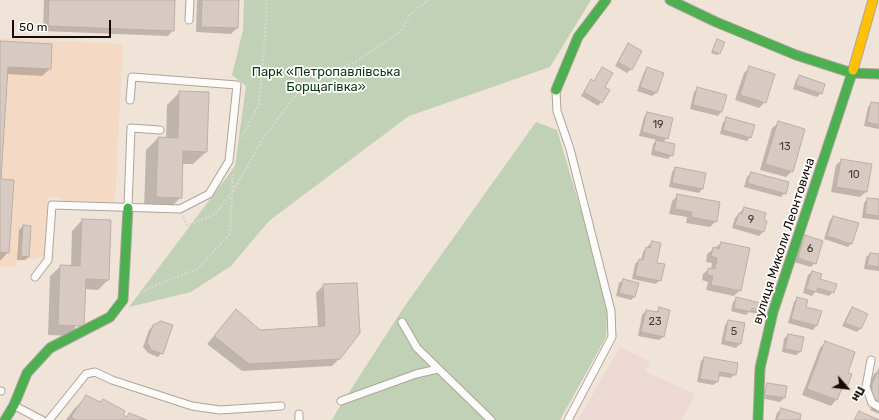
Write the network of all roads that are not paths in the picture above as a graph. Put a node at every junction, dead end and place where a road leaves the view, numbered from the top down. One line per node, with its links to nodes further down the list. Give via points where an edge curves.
1 (190, 0): 5 (lane)
2 (606, 0): 8 (street, via 578,37)
3 (670, 0): 6 (street, via 789,52)
4 (873, 0): 6 (street, вулиця Миколи Леонтовича)
5 (189, 20)
6 (852, 73): 7 (street); 25 (street, вулиця Миколи Леонтовича, via 773,312 760,368)
7 (879, 74)
8 (556, 90): 24 (lane, via 557,111 570,149 611,311 612,336)
9 (130, 100): 11 (lane, via 132,77 237,85 229,161 209,194 180,209)
10 (160, 130): 11 (lane, via 130,128)
11 (128, 208): 12 (lane, via 52,206 48,260); 17 (street, via 123,300 110,317 50,348 27,374)
12 (35, 277)
13 (402, 322): 15 (lane, via 417,348)
14 (871, 360): 19 (lane, via 866,387 872,403)
15 (438, 369): 16 (lane, via 416,374); 23 (lane)
16 (341, 401)
17 (14, 405): 20 (street); 21 (lane)
18 (281, 406): 22 (lane, via 220,410 192,406 95,372 86,374)
19 (879, 407)
20 (5, 420)
21 (42, 420)
22 (49, 420)
23 (491, 420)
24 (568, 420)
25 (758, 420)

